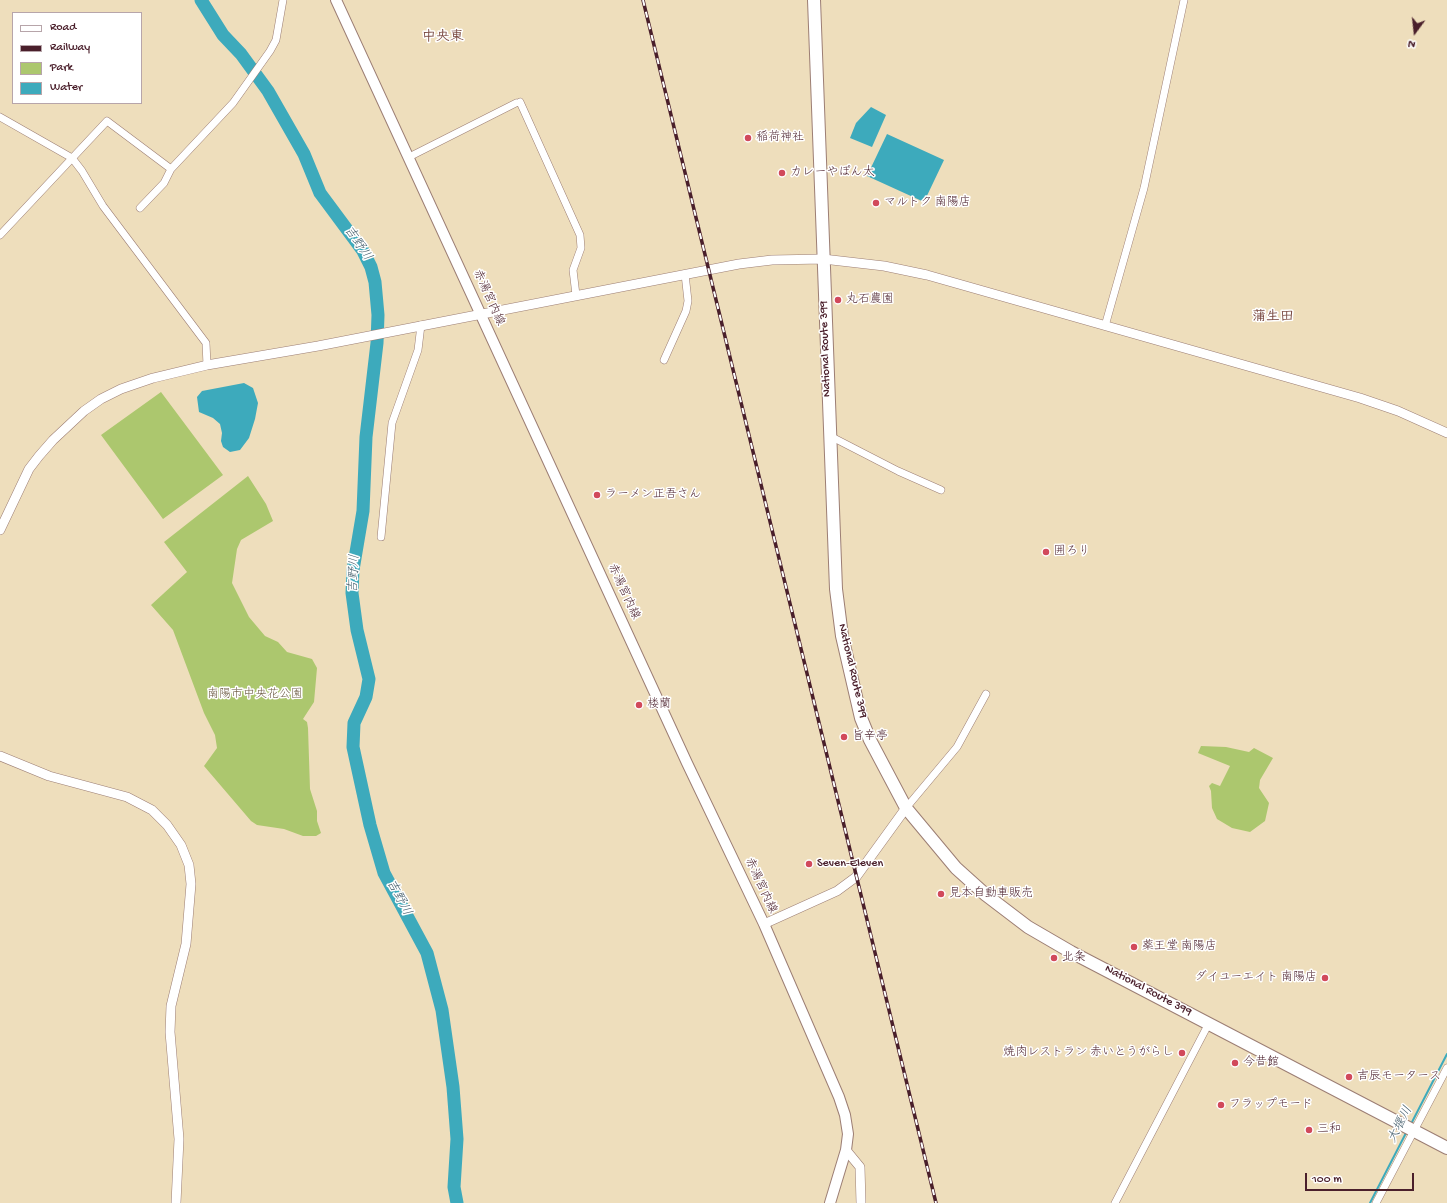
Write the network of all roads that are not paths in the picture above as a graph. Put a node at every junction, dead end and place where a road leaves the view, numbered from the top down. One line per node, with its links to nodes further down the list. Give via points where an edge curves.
1 (283, 0): 8 (street, via 276,40 270,51 232,103)
2 (336, 0): 6 (main road, 赤湯宮内線)
3 (814, 0): 11 (highway, National Route 399)
4 (1184, 0): 16 (street, via 1144,188)
5 (0, 117): 7 (street)
6 (409, 157): 13 (street, via 518,102 580,235 581,248 573,270); 14 (main road, 赤湯宮内線)
7 (72, 158): 8 (street, via 107,121); 10 (street); 18 (street, via 103,206 206,343)
8 (170, 169): 9 (street, via 164,183)
9 (140, 208)
10 (0, 236)
11 (823, 259): 12 (street, via 772,260); 16 (street, via 884,266 927,275); 20 (highway, National Route 399)
12 (685, 274): 13 (street); 17 (street, via 688,301 686,311)
13 (576, 295): 14 (street)
14 (480, 314): 15 (street); 27 (main road, 赤湯宮内線)
15 (421, 325): 18 (street); 23 (street, via 418,350 392,423)
16 (1105, 326): 19 (street, via 1360,398 1398,411)
17 (664, 360)
18 (207, 366): 22 (street, via 153,378 121,389 84,411 53,440 29,469)
19 (1447, 433)
20 (830, 436): 21 (street); 26 (highway, National Route 399, via 836,589 844,643 861,718)
21 (941, 490)
22 (0, 530)
23 (381, 537)
24 (986, 694): 26 (street, via 958,746)
25 (0, 756): 33 (street, via 49,776 127,797 152,810 181,845 189,865 192,884 186,944 172,1006 170,1032 179,1140)
26 (906, 808): 27 (street, via 856,877 837,891); 28 (highway, National Route 399, via 956,868 1028,927)
27 (764, 924): 32 (main road, 赤湯宮内線, via 840,1097 848,1134)
28 (1209, 1023): 30 (highway, National Route 399); 36 (street)
29 (1447, 1068): 30 (street)
30 (1414, 1131): 31 (highway, National Route 399); 37 (street)
31 (1447, 1148)
32 (846, 1150): 34 (main road, 赤湯宮内線); 35 (street, via 860,1167)
33 (176, 1203)
34 (830, 1203)
35 (861, 1203)
36 (1115, 1203)
37 (1376, 1203)

